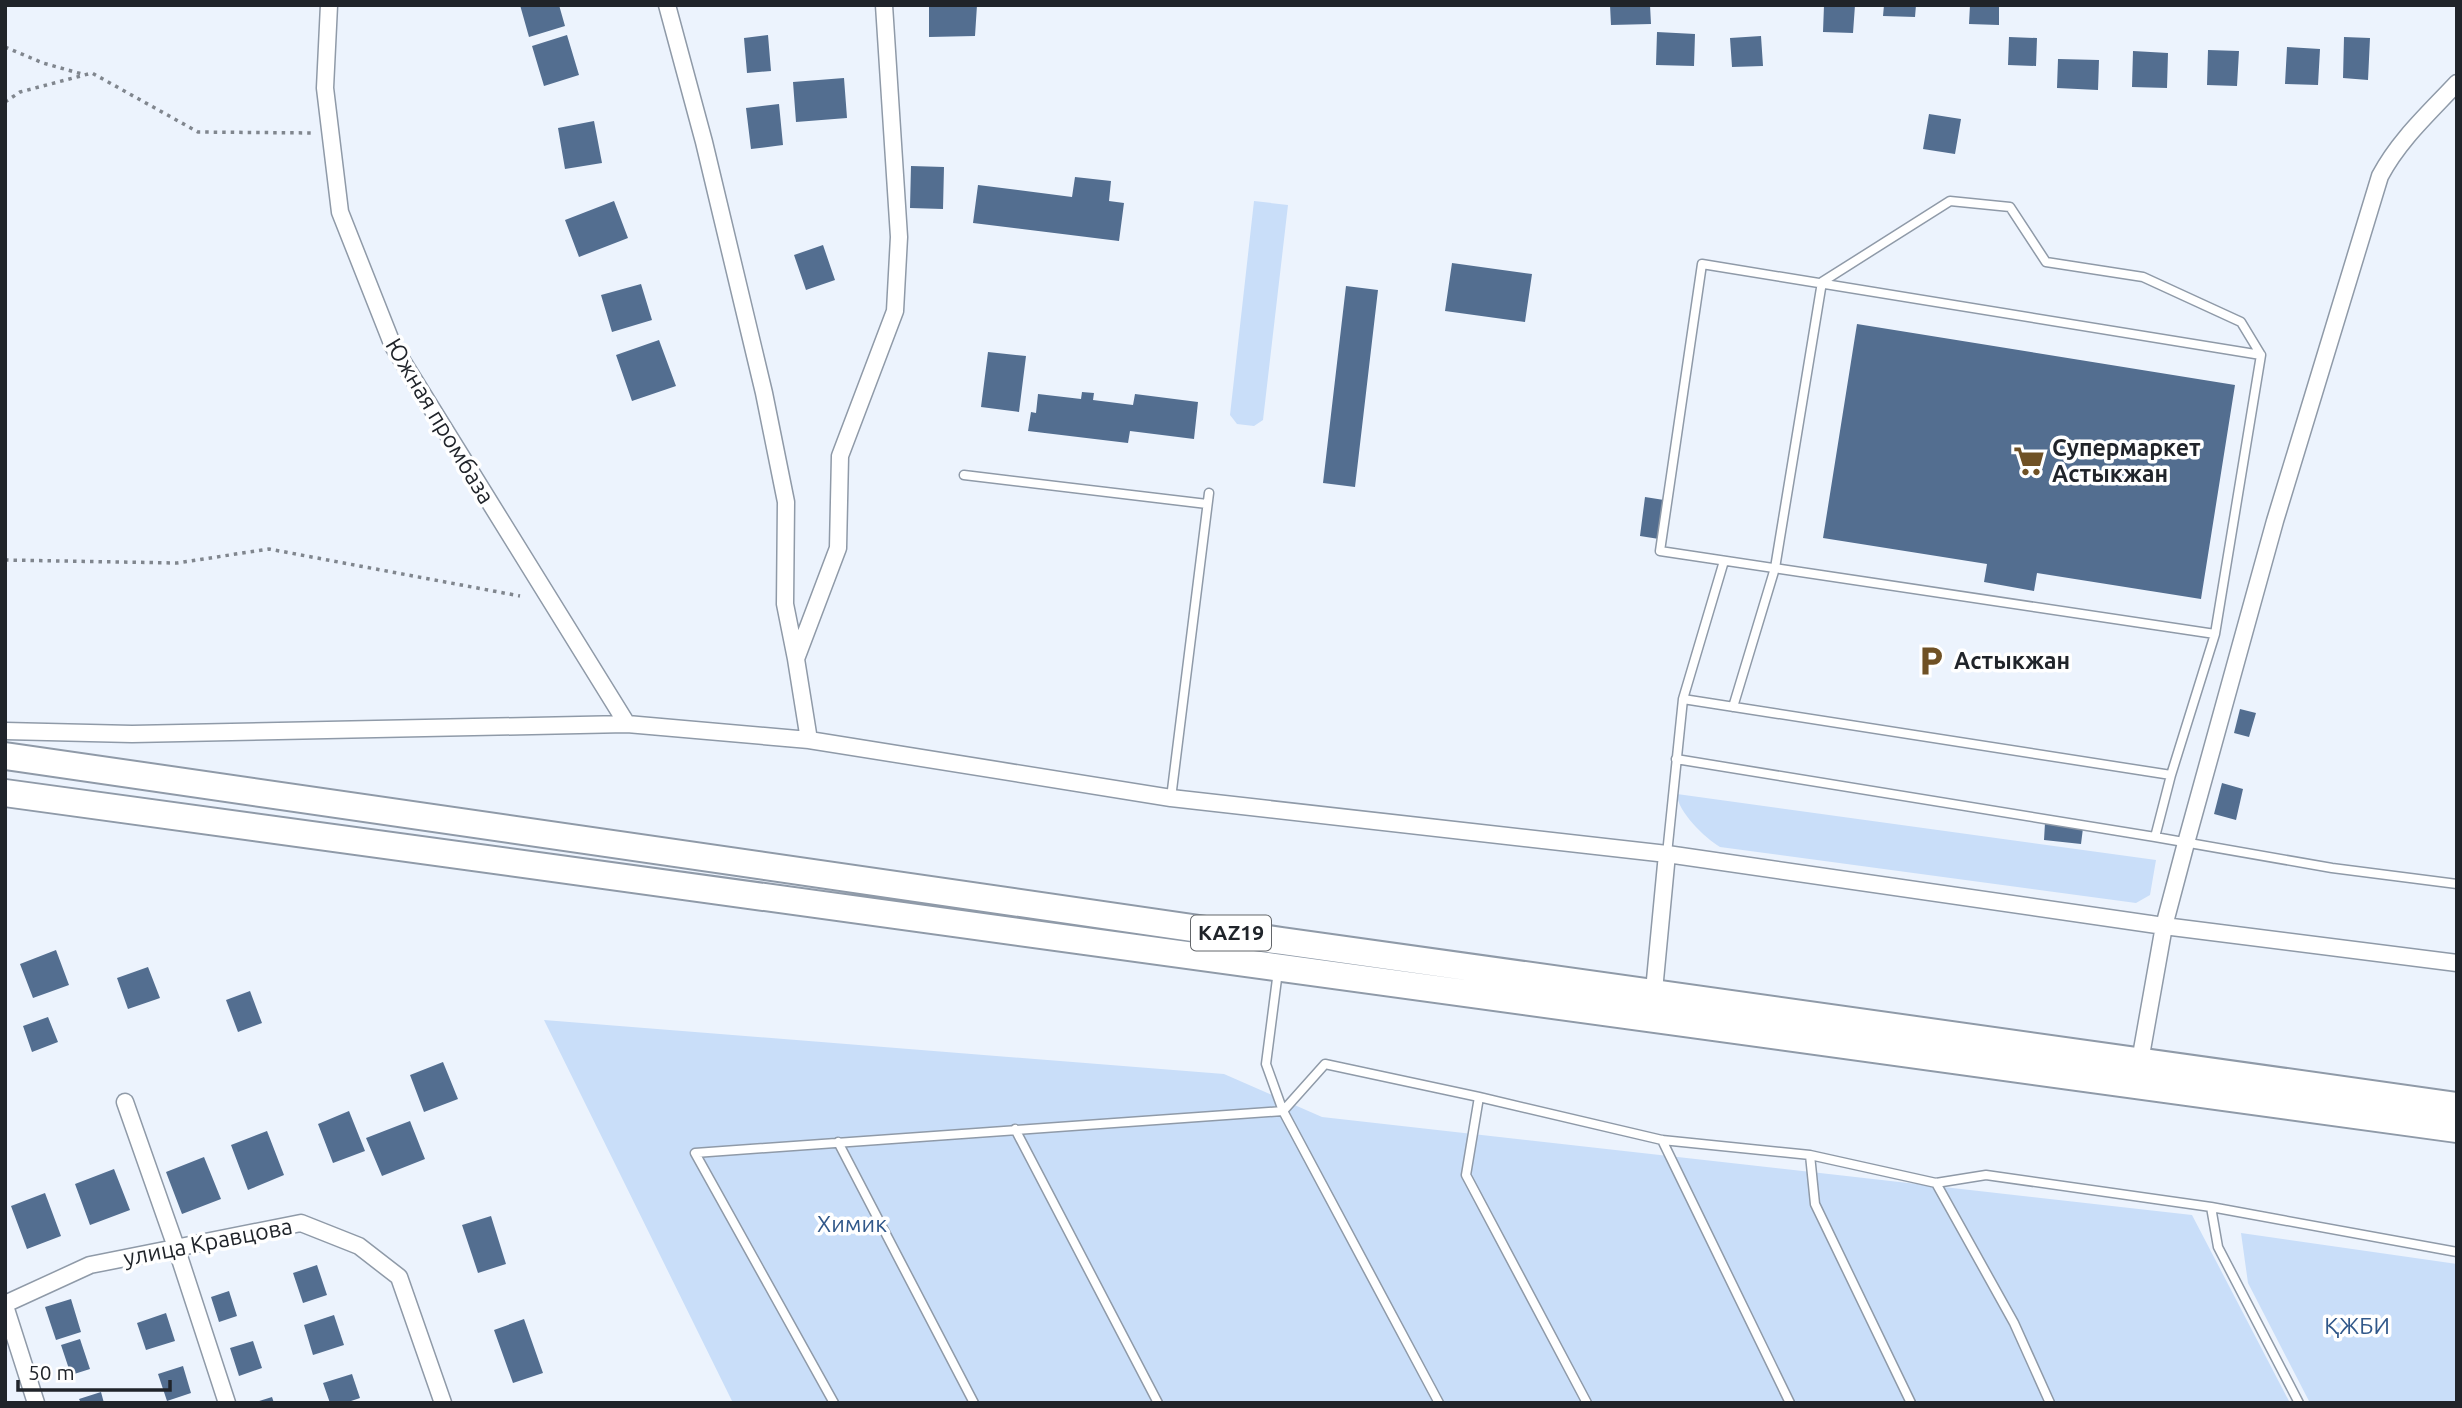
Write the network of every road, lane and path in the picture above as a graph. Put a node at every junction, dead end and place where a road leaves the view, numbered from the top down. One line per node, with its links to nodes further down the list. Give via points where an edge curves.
1 (328, 5): 8 (street, Южная промбаза, via 324,88)
2 (667, 5): 19 (street, via 761,379 786,502 785,604)
3 (884, 5): 19 (street, via 899,237 895,310 840,456 838,548)
4 (5, 47): 5 (path)
5 (85, 75): 7 (path, via 20,92); 8 (path, via 92,73 198,132)
6 (2457, 83): 31 (street, via 2390,156 2380,176 2275,521)
7 (5, 102)
8 (330, 134): 22 (street, Южная промбаза, via 341,212 393,346)
9 (1822, 282): 10 (lane); 10 (lane, via 1950,201 2010,207 2046,262 2143,277 2241,323); 15 (lane, via 1702,264 1660,551); 16 (lane)
10 (2261, 355): 18 (lane)
11 (964, 475): 13 (lane)
12 (1209, 493): 13 (lane)
13 (1207, 504): 29 (lane)
14 (5, 559): 17 (path, via 177,563 269,549)
15 (1724, 561): 16 (lane); 20 (lane)
16 (1775, 568): 18 (lane); 21 (lane)
17 (520, 596)
18 (2215, 634): 27 (lane)
19 (796, 659): 24 (street)
20 (1683, 699): 21 (lane); 26 (lane)
21 (1733, 707): 27 (lane)
22 (627, 724): 23 (street, via 132,734); 24 (street)
23 (5, 731)
24 (809, 740): 29 (street)
25 (5, 755): 35 (highway, KAZ19)
26 (1676, 760): 30 (lane); 32 (lane)
27 (2171, 775): 30 (lane)
28 (5, 793): 35 (highway, KAZ19)
29 (1171, 797): 32 (street)
30 (2155, 837): 31 (lane)
31 (2186, 843): 33 (lane); 34 (street)
32 (1667, 854): 34 (street); 37 (street)
33 (2457, 884)
34 (2164, 926): 36 (street); 38 (street)
35 (1280, 953): 37 (highway, KAZ19); 42 (lane, via 1266,1064)
36 (2457, 963)
37 (1652, 1005): 38 (highway, KAZ19); 44 (highway, KAZ19)
38 (2140, 1061): 41 (highway, KAZ19)
39 (1479, 1097): 42 (lane, via 1325,1064); 45 (lane); 60 (lane, via 1466,1175)
40 (125, 1102): 50 (street)
41 (2457, 1106)
42 (1283, 1111): 43 (lane); 59 (lane)
43 (1015, 1129): 46 (lane); 58 (lane)
44 (2457, 1129)
45 (1662, 1140): 47 (lane); 61 (lane)
46 (838, 1142): 56 (lane, via 695,1153); 57 (lane)
47 (1810, 1154): 48 (lane); 62 (lane, via 1815,1204)
48 (1936, 1183): 49 (lane, via 1986,1175); 63 (lane, via 2014,1323)
49 (2211, 1208): 51 (lane); 64 (lane, via 2218,1247)
50 (176, 1247): 52 (street, улица Кравцова, via 90,1265); 54 (street); 55 (street, улица Кравцова, via 300,1223 359,1246 399,1277)
51 (2457, 1252)
52 (5, 1305): 53 (street)
53 (36, 1403)
54 (227, 1403)
55 (443, 1403)
56 (834, 1403)
57 (974, 1403)
58 (1158, 1403)
59 (1439, 1403)
60 (1587, 1403)
61 (1790, 1403)
62 (1912, 1403)
63 (2050, 1403)
64 (2299, 1403)

